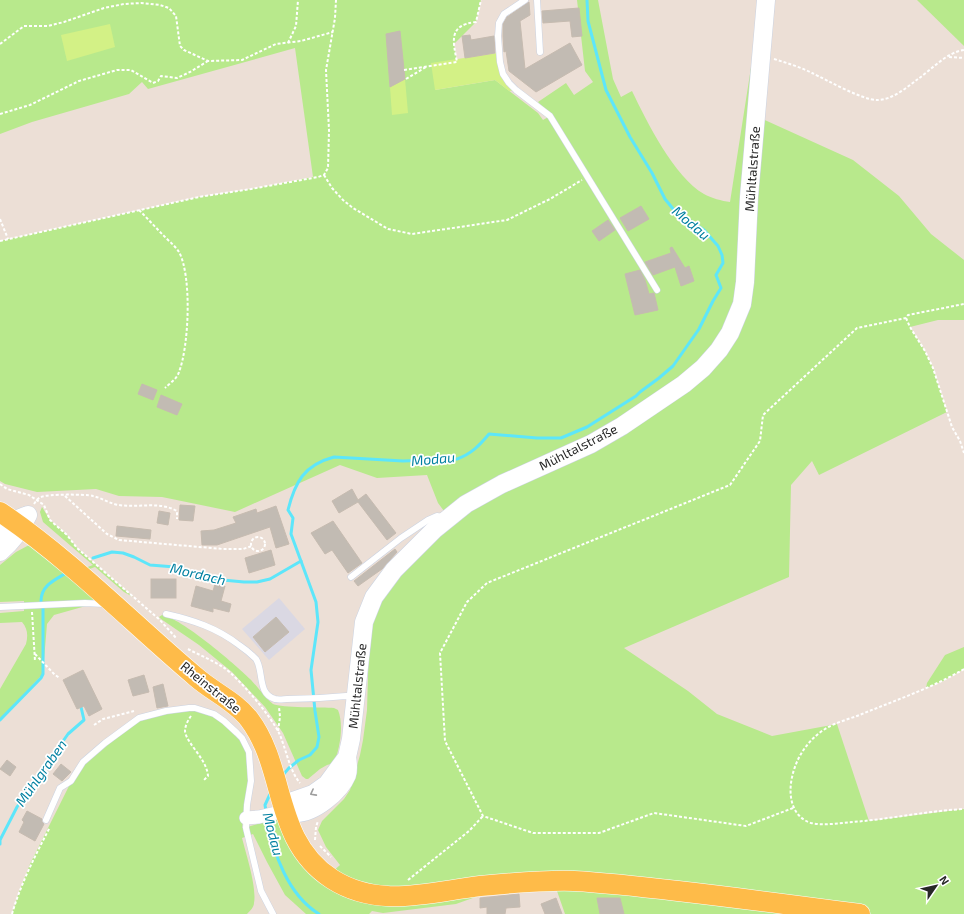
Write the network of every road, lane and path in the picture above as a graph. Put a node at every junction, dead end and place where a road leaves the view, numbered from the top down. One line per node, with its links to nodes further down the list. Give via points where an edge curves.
1 (298, 0): 8 (path, via 296,26)
2 (336, 0): 7 (path)
3 (481, 0): 16 (path, via 476,22 465,23 454,33 457,62)
4 (525, 0): 20 (lane, via 504,14 499,23 500,64 503,74 516,90 550,116)
5 (537, 0): 11 (lane)
6 (766, 0): 12 (street, Mühltalstraße)
7 (333, 32): 8 (path); 21 (path, via 326,70 329,130 328,168)
8 (288, 43): 15 (path, via 276,44 242,60)
9 (0, 44): 15 (path, via 24,26 48,26 104,8 149,3 169,8 175,13 180,46)
10 (964, 50): 13 (path)
11 (540, 52)
12 (762, 54): 13 (path, via 862,96 878,100 900,92); 34 (street, Mühltalstraße, via 742,304 720,350 684,384 622,426 591,444 502,484 466,504)
13 (948, 57): 14 (path)
14 (964, 58)
15 (208, 61): 19 (path, via 177,78 163,76 153,83 131,70 117,70 79,81 30,105)
16 (427, 67): 17 (path); 18 (path)
17 (404, 70)
18 (406, 79)
19 (0, 114)
20 (582, 170): 21 (path, via 582,180 507,220 412,234 388,229 353,208 332,188); 26 (lane)
21 (324, 175): 22 (path)
22 (139, 210): 24 (path); 29 (path, via 178,250 185,271 187,332 183,358 179,373)
23 (0, 219): 24 (path)
24 (8, 239): 25 (path)
25 (0, 241)
26 (657, 290)
27 (964, 304): 28 (path)
28 (906, 318): 30 (path, via 933,368 952,427); 60 (path, via 857,328 763,415 760,441 730,485 487,583 467,602 440,653 445,741)
29 (165, 388)
30 (964, 453)
31 (0, 484): 35 (path, via 7,489 29,494)
32 (65, 496): 35 (path, via 43,496); 36 (path, via 94,496 124,506 165,506 177,511); 37 (path, via 107,534 119,540 222,549 243,549)
33 (0, 498): 35 (main road)
34 (449, 517): 39 (lane, via 437,516 428,520); 50 (street, Mühltalstraße, via 394,570 374,597 364,622)
35 (17, 518): 38 (street, via 13,540); 40 (main road); 44 (path, via 44,505 50,520 67,534 77,548 160,620)
36 (177, 519)
37 (252, 546): 37 (path, via 254,549 262,550 264,540 257,537)
38 (0, 552)
39 (351, 577)
40 (108, 596): 41 (lane, via 85,603); 43 (main road, Rheinstraße); 57 (main road, Rheinstraße, via 197,678 242,712 262,741)
41 (32, 605): 42 (lane); 46 (path)
42 (0, 607)
43 (162, 621): 51 (lane, via 204,624 241,646 256,660 264,690); 57 (main road, Rheinstraße, via 196,664 242,698 270,732)
44 (179, 641)
45 (183, 646): 55 (path, via 224,667 263,709)
46 (35, 653): 47 (path); 49 (path)
47 (35, 661)
48 (964, 669): 58 (path, via 943,681 832,725 821,732 801,753 794,766 790,794)
49 (60, 678)
50 (351, 698): 51 (lane); 57 (street, Mühltalstraße, via 351,739 347,775 336,791 319,806)
51 (278, 699): 55 (path)
52 (195, 708): 53 (lane); 56 (path, via 185,730 207,769 208,776); 61 (lane, via 214,714 242,738 249,752 251,765)
53 (141, 716): 54 (path, via 133,711 104,719); 62 (lane, via 83,762 71,781 60,788)
54 (94, 725)
55 (278, 732): 57 (path)
56 (204, 780)
57 (286, 789): 61 (street); 65 (main road, via 291,828 316,866 325,874 358,891 382,896)
58 (793, 808): 59 (path, via 801,817 818,824 869,821); 60 (path, via 746,826 654,813 599,833 534,833)
59 (964, 809)
60 (482, 816): 65 (path, via 469,831)
61 (253, 818): 67 (lane, via 246,828 261,891)
62 (49, 821): 66 (path)
63 (315, 841): 64 (path)
64 (334, 861)
65 (398, 890): 68 (main road, via 407,896 501,884 572,881 753,899)
66 (12, 914)
67 (273, 914)
68 (860, 914)

